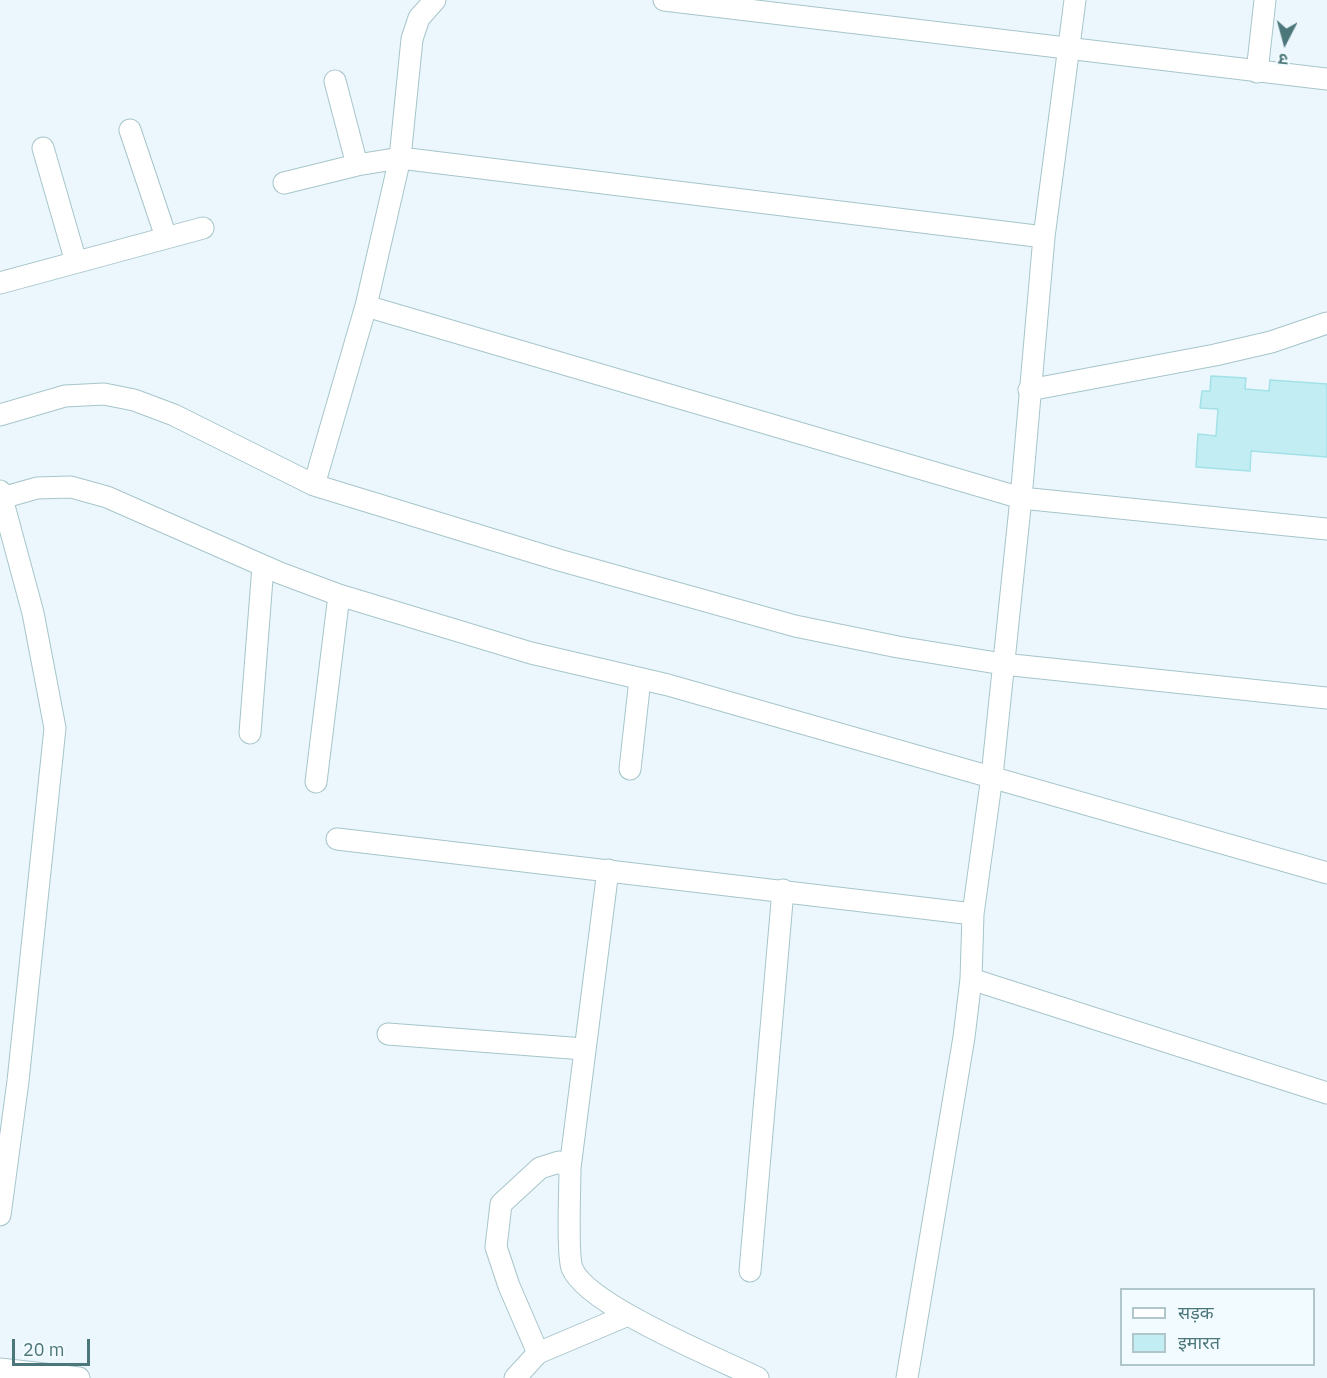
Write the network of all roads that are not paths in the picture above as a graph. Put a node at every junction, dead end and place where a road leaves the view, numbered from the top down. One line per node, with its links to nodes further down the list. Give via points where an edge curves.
1 (435, 0): 11 (street, via 419,18 412,39)
2 (664, 0): 5 (street)
3 (1075, 0): 5 (street)
4 (1264, 0): 6 (street)
5 (1069, 46): 6 (street); 16 (street)
6 (1257, 72): 7 (street)
7 (1327, 79)
8 (335, 81): 12 (street)
9 (130, 130): 15 (street)
10 (43, 148): 17 (street)
11 (400, 158): 12 (street); 16 (street); 19 (street)
12 (357, 165): 13 (street)
13 (284, 183)
14 (203, 228): 15 (street)
15 (166, 237): 17 (street)
16 (1044, 237): 21 (street)
17 (76, 262): 18 (street)
18 (0, 283)
19 (366, 306): 23 (street); 25 (street)
20 (1327, 323): 21 (street, via 1215,355)
21 (1029, 390): 25 (street)
22 (0, 415): 23 (street, via 65,396 104,394 134,400 174,415)
23 (314, 485): 30 (street, via 559,560 795,626)
24 (1, 494): 27 (street); 28 (street, via 71,487 107,497)
25 (1021, 498): 26 (street); 30 (street)
26 (1327, 529)
27 (6, 536): 47 (street, via 33,613 55,728 18,1082)
28 (263, 566): 29 (street); 33 (street)
29 (339, 595): 31 (street, via 531,653); 36 (street)
30 (1003, 664): 32 (street); 35 (street)
31 (640, 679): 34 (street); 35 (street)
32 (1327, 698)
33 (250, 733)
34 (630, 769)
35 (992, 776): 39 (street); 41 (street)
36 (316, 782)
37 (337, 839): 38 (street)
38 (608, 870): 40 (street); 44 (street)
39 (1327, 873)
40 (783, 890): 41 (street); 49 (street)
41 (973, 914): 42 (street)
42 (970, 979): 45 (street); 56 (street, via 964,1037)
43 (388, 1034): 44 (street)
44 (584, 1049): 46 (street)
45 (1327, 1093)
46 (570, 1168): 50 (street, via 571,1266 579,1281); 51 (street, via 559,1162 540,1168 501,1204 496,1246)
47 (2, 1189): 48 (street)
48 (0, 1215)
49 (750, 1271)
50 (628, 1315): 51 (street); 55 (street)
51 (538, 1353): 54 (street)
52 (0, 1369): 53 (street)
53 (79, 1378)
54 (515, 1378)
55 (758, 1378)
56 (907, 1378)

